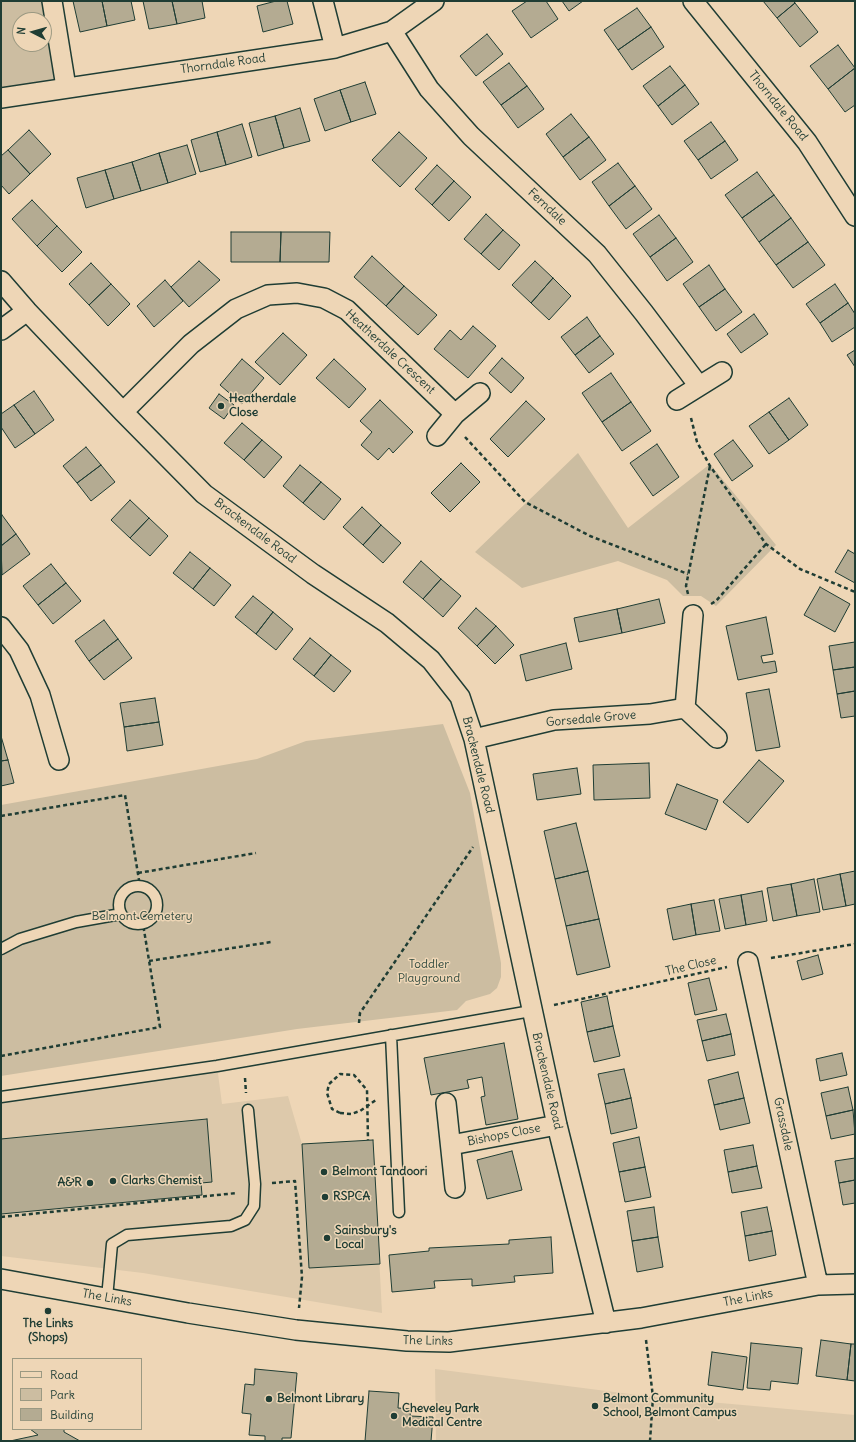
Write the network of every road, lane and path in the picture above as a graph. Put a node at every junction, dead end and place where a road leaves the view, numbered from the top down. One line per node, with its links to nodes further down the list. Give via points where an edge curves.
1 (52, 1): 7 (street)
2 (323, 1): 6 (street)
3 (434, 1): 5 (street, Thorndale Road)
4 (693, 1): 9 (street, Thorndale Road, via 807,142)
5 (392, 31): 6 (street, Thorndale Road); 14 (street, Ferndale, via 429,89 472,136 597,254)
6 (335, 48): 7 (street, Thorndale Road)
7 (66, 87): 8 (street, Thorndale Road)
8 (1, 98)
9 (855, 216)
10 (1, 281): 11 (street, Brackendale Road)
11 (27, 311): 12 (street); 17 (street, Brackendale Road)
12 (1, 330)
13 (722, 372): 14 (street)
14 (699, 386): 16 (street)
15 (480, 393): 18 (street)
16 (677, 400): 21 (path, via 691,416 697,442)
17 (123, 412): 18 (street, Heatherdale Crescent, via 191,344 236,309 268,295 297,293 324,298 347,310); 29 (street, Brackendale Road, via 204,494 313,574 387,623 431,660 460,697)
18 (455, 414): 19 (street)
19 (436, 436)
20 (471, 441): 23 (path, via 525,502 590,536)
21 (710, 466): 22 (path); 23 (path)
22 (766, 544): 24 (path, via 800,569); 25 (path, via 716,601)
23 (688, 574): 25 (path, via 686,586)
24 (855, 592)
25 (693, 615): 27 (street)
26 (1, 627): 30 (street, via 20,650 40,694)
27 (685, 708): 28 (street); 29 (street, Gorsedale Grove, via 650,714 554,720)
28 (717, 738)
29 (474, 739): 32 (street, Brackendale Road)
30 (59, 760)
31 (1, 816): 34 (path, via 125,795)
32 (491, 821): 43 (street, Brackendale Road); 45 (path, via 360,1013)
33 (256, 853): 34 (path)
34 (138, 873): 35 (path)
35 (140, 886): 36 (lane, via 130,888 122,894 119,904); 37 (lane, via 150,890 156,898 157,909 152,919)
36 (121, 914): 37 (lane, via 126,921); 40 (lane, via 76,922 20,939)
37 (143, 924): 41 (path)
38 (271, 942): 41 (path)
39 (855, 944): 42 (path, The Close)
40 (1, 949)
41 (149, 961): 46 (path, via 160,1027)
42 (748, 962): 43 (path, The Close); 61 (street, Grassdale)
43 (532, 1011): 44 (lane); 52 (street, Brackendale Road)
44 (391, 1035): 45 (lane); 48 (lane)
45 (356, 1041): 47 (lane)
46 (1, 1056)
47 (244, 1062): 49 (lane); 51 (path)
48 (393, 1087): 53 (path, bridge, via 360,1111 351,1114 332,1109 327,1093 329,1084 340,1074 354,1075 367,1090); 57 (lane)
49 (1, 1097)
50 (446, 1103): 54 (street, Bishops Close)
51 (248, 1110): 55 (lane)
52 (557, 1125): 54 (street, Bishops Close); 64 (street, Brackendale Road)
53 (368, 1140)
54 (451, 1145): 56 (street, Bishops Close)
55 (255, 1184): 58 (path, via 234,1194); 62 (lane, via 254,1206 244,1220 231,1226 127,1235 112,1244); 65 (path, via 295,1182 302,1277)
56 (455, 1188)
57 (399, 1212)
58 (1, 1217)
59 (1, 1279): 62 (street, The Links)
60 (855, 1284): 61 (street, The Links)
61 (818, 1285): 63 (street, The Links)
62 (107, 1298): 65 (street, The Links)
63 (641, 1318): 64 (street, The Links); 66 (path, via 649,1353 654,1397)
64 (606, 1323): 65 (street, The Links, via 449,1342)
65 (296, 1330)
66 (650, 1441)

